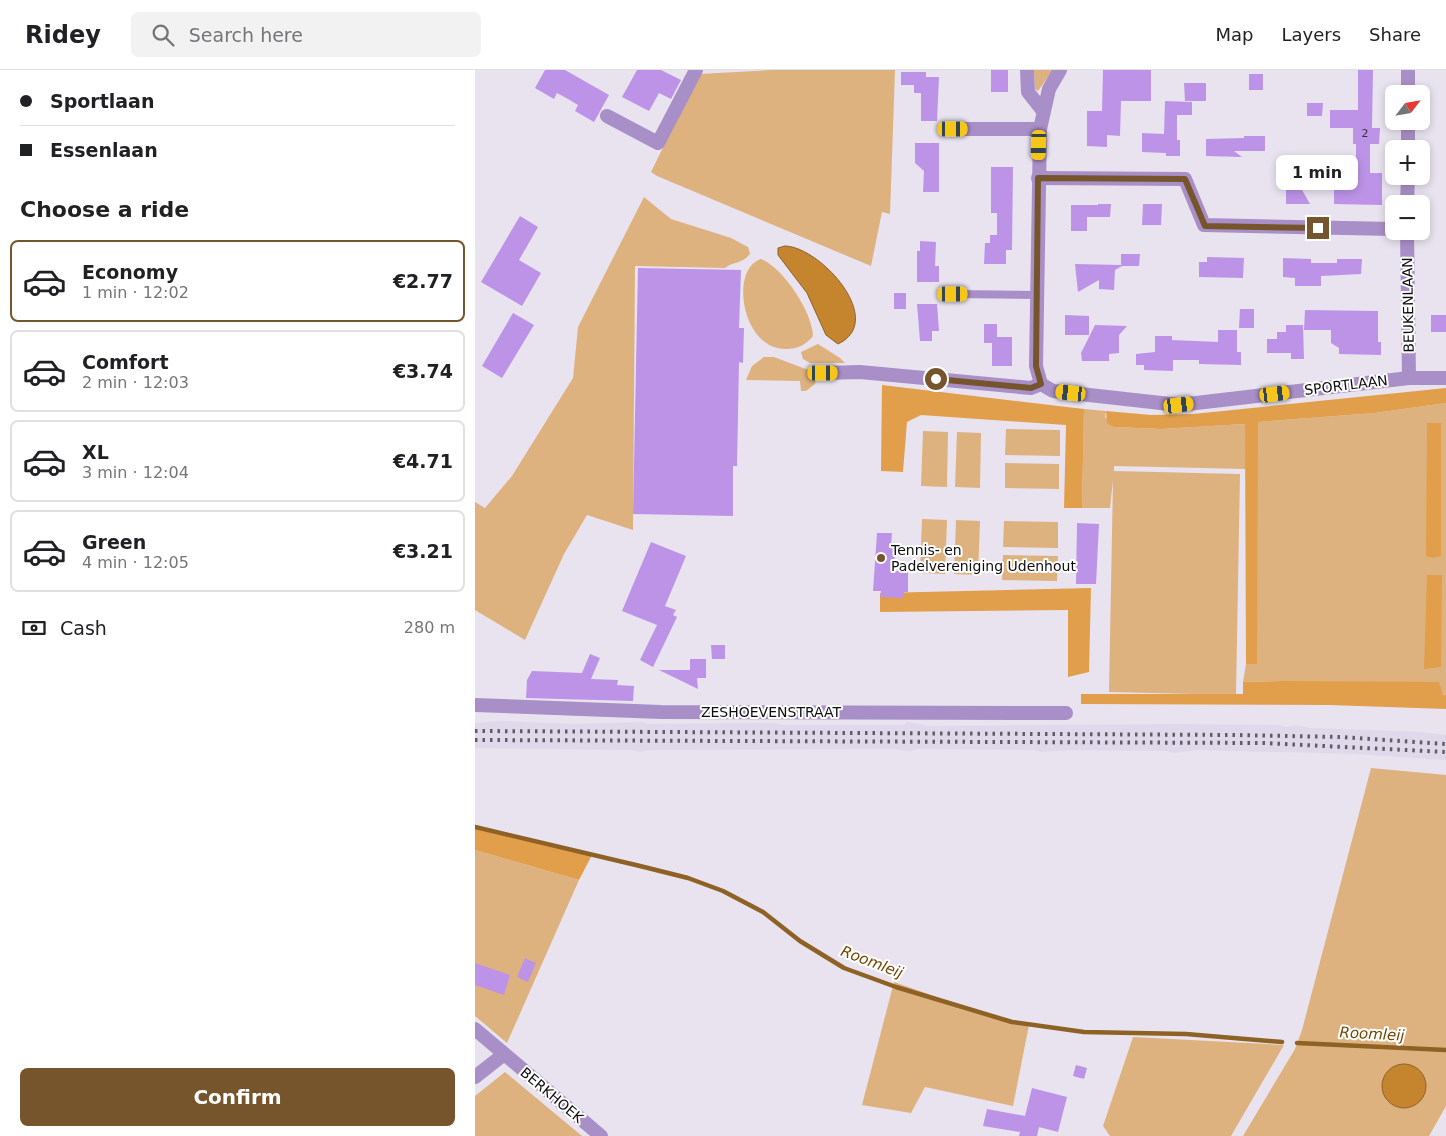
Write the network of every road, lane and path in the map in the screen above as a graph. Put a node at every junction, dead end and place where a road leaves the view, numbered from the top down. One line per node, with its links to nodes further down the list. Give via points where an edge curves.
1 (695, 70): 7 (street, via 658,143)
2 (1027, 70): 6 (street, via 1028,92)
3 (1060, 70): 6 (street, via 1049,89)
4 (1408, 70): 5 (street)
5 (1408, 85)
6 (1043, 111): 9 (street)
7 (607, 116)
8 (953, 129): 9 (street)
9 (1039, 129): 10 (street)
10 (1038, 178): 11 (street, via 1185,179 1205,226); 14 (street)
11 (1385, 229)
12 (1407, 240): 16 (street, BEUKENLAAN)
13 (953, 294): 14 (lane)
14 (1036, 295): 18 (street, via 1036,366)
15 (823, 373): 18 (street, SPORTLAAN, via 860,372 1031,388)
16 (1409, 378): 17 (street, SPORTLAAN); 18 (street, SPORTLAAN, via 1179,405 1053,391)
17 (1446, 378)
18 (1041, 384)
19 (475, 705): 20 (street, ZESHOEVENSTRAAT, via 661,712)
20 (1066, 713)
21 (475, 1029): 22 (street, BERKHOEK)
22 (503, 1054): 23 (street); 24 (street, BERKHOEK)
23 (475, 1077)
24 (601, 1136)

